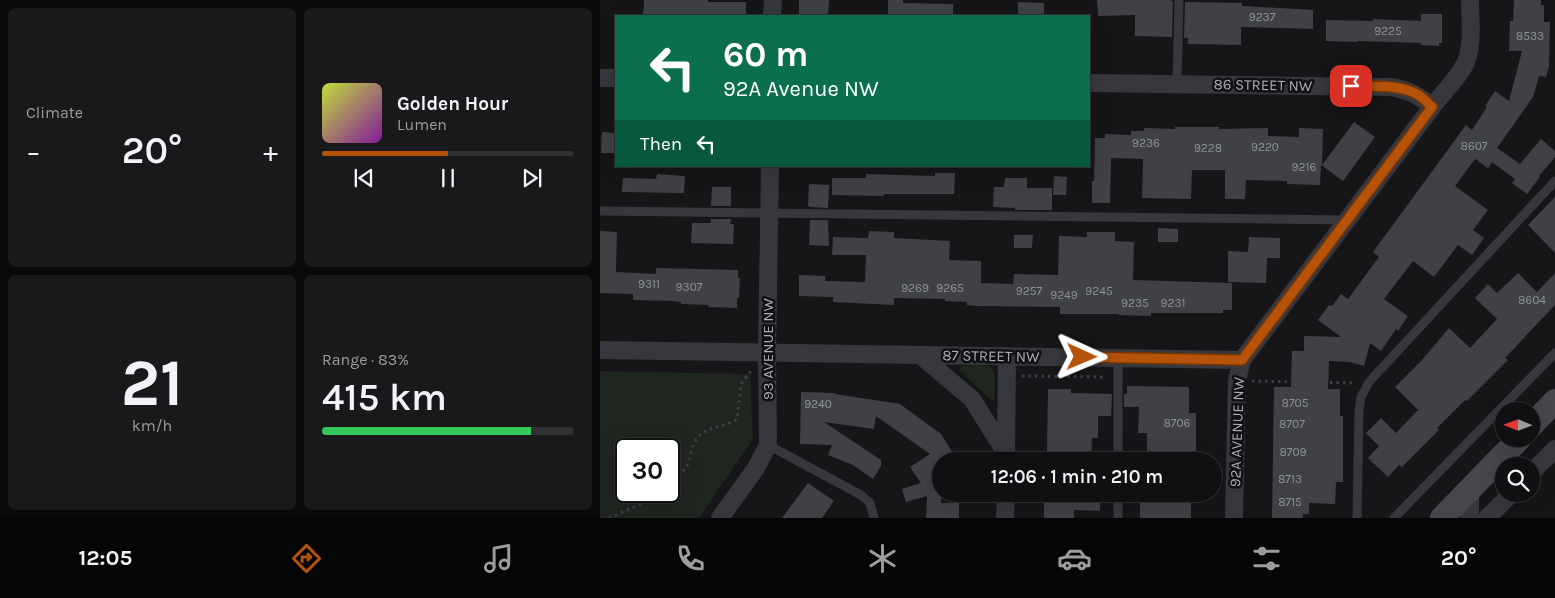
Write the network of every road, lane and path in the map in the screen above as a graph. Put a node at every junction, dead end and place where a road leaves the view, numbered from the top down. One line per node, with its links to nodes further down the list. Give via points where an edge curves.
1 (773, 0): 4 (street)
2 (1179, 0): 8 (lane)
3 (1470, 0): 9 (street, 92A AVENUE NW, via 1470,43 1466,60)
4 (772, 15)
5 (600, 78): 6 (street)
6 (615, 78)
7 (1090, 83): 8 (street, 86 STREET NW)
8 (1177, 84): 9 (street, 86 STREET NW, via 1390,87 1406,90)
9 (1432, 107): 14 (street, 92A AVENUE NW)
10 (770, 167): 13 (street, 93 AVENUE NW)
11 (1555, 181): 25 (lane)
12 (600, 211): 13 (lane)
13 (770, 213): 14 (lane); 16 (street, 93 AVENUE NW)
14 (1347, 220): 20 (street, 92A AVENUE NW)
15 (600, 350): 16 (street, 87 STREET NW)
16 (767, 352): 18 (street, 87 STREET NW); 28 (street, 93 AVENUE NW)
17 (1555, 353): 48 (lane)
18 (920, 355): 19 (street, 87 STREET NW); 31 (street, 87 STREET NW, via 972,398)
19 (1007, 356): 21 (street, 87 STREET NW); 23 (street)
20 (1242, 360): 21 (street, 87 STREET NW); 24 (street, 92A AVENUE NW)
21 (1118, 365): 23 (path, via 1112,377); 33 (lane)
22 (755, 368): 35 (path, via 741,384 737,420 711,428 697,437)
23 (1007, 375): 32 (street)
24 (1236, 380): 25 (path); 46 (street, 92A AVENUE NW)
25 (1369, 382): 47 (lane, via 1361,397 1359,411)
26 (1555, 401): 27 (main road)
27 (1540, 417)
28 (768, 445): 42 (street, 93 AVENUE NW, via 756,468); 43 (lane, via 861,495 870,503)
29 (1510, 448): 36 (main road)
30 (1555, 449): 34 (street)
31 (1003, 452)
32 (1006, 452)
33 (1118, 452)
34 (1540, 464)
35 (680, 474)
36 (1470, 488): 49 (main road); 50 (street)
37 (1006, 502): 44 (street)
38 (1118, 502): 45 (lane)
39 (1503, 502): 51 (street)
40 (643, 503): 41 (path)
41 (609, 518)
42 (720, 518)
43 (874, 518)
44 (1005, 518)
45 (1118, 518)
46 (1234, 518)
47 (1357, 518)
48 (1394, 518)
49 (1442, 518)
50 (1470, 518)
51 (1487, 518)

